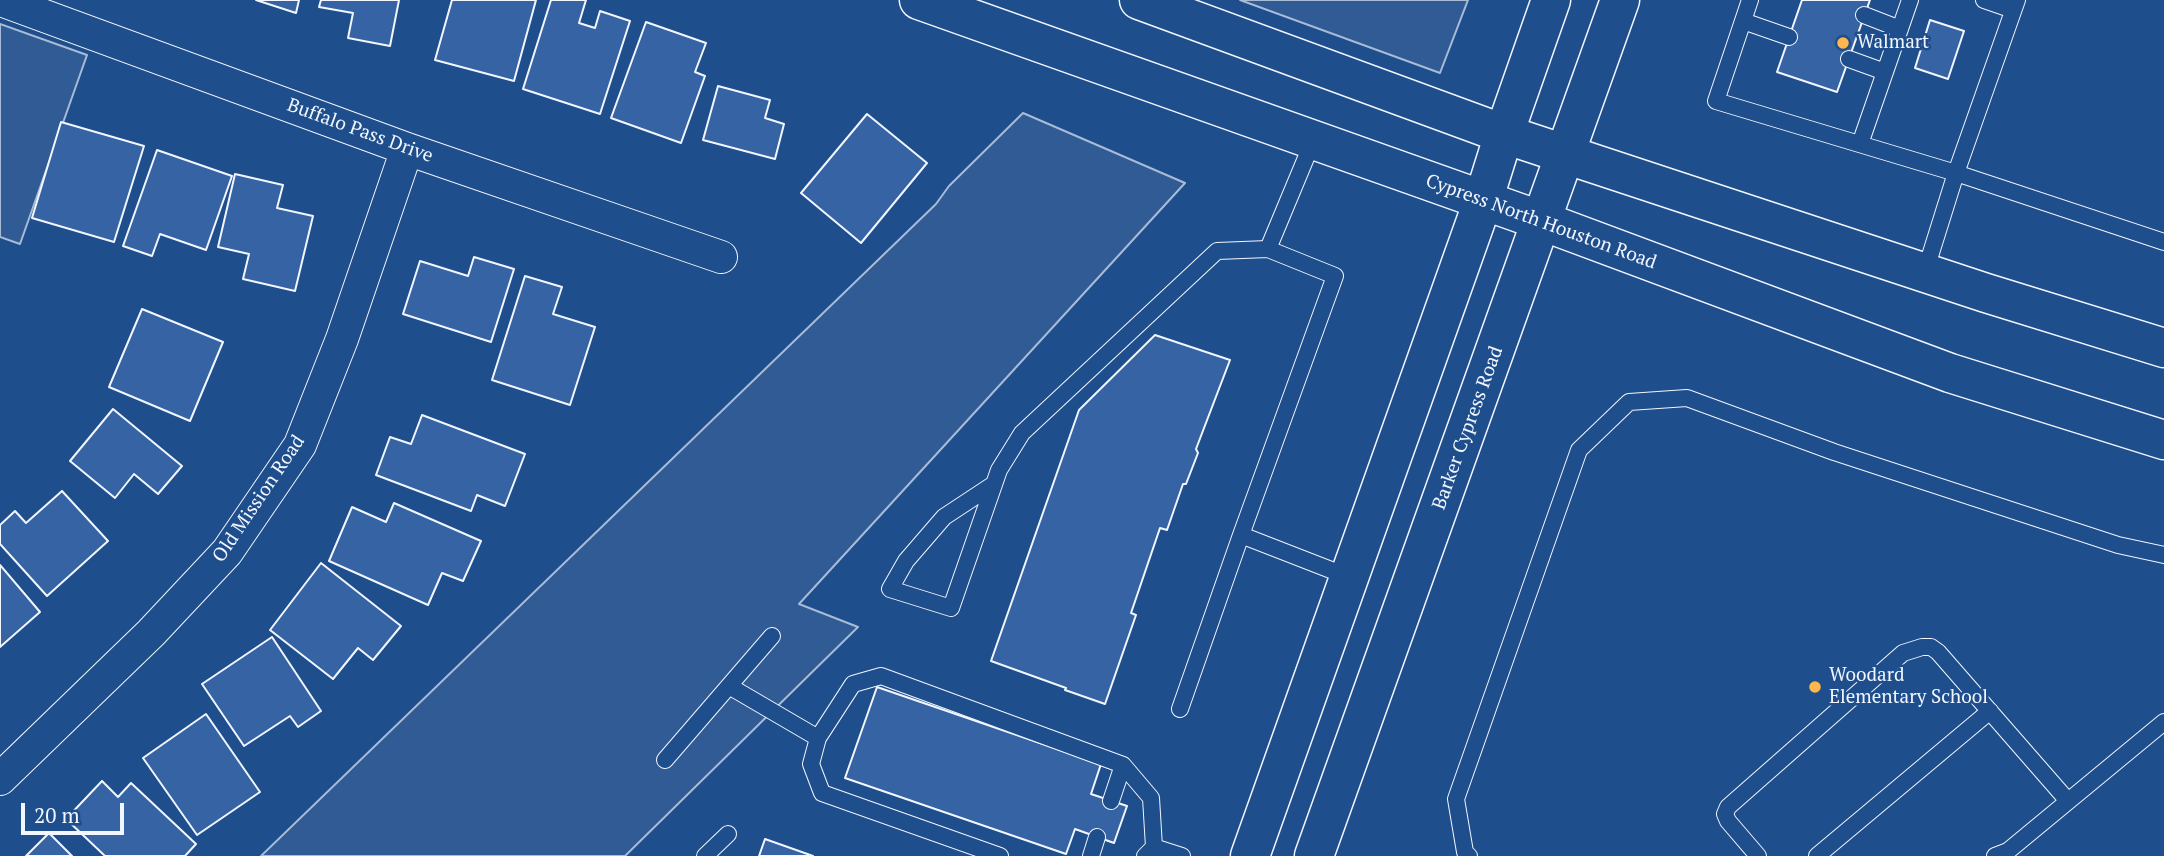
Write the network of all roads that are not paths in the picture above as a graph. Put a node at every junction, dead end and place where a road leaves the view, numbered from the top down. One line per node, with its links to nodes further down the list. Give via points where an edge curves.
1 (1, 0): 10 (street, Buffalo Pass Drive)
2 (919, 0): 19 (main road, Cypress North Houston Road)
3 (1139, 0): 11 (main road)
4 (1551, 0): 18 (main road)
5 (1620, 0): 22 (main road, Barker Cypress Road)
6 (1750, 0): 13 (lane)
7 (1910, 0): 14 (lane)
8 (1984, 0): 9 (lane)
9 (2015, 5): 23 (lane)
10 (50, 8): 21 (street, Buffalo Pass Drive)
11 (1197, 10): 18 (main road)
12 (1864, 15): 14 (lane)
13 (1743, 21): 15 (lane); 20 (lane, via 1716,101)
14 (1900, 29): 17 (lane)
15 (1789, 37)
16 (1849, 59): 17 (lane)
17 (1885, 72): 20 (lane)
18 (1504, 134): 22 (main road); 24 (main road)
19 (1313, 141): 24 (main road, Cypress North Houston Road); 27 (lane)
20 (1860, 144): 23 (lane)
21 (407, 149): 28 (street, Buffalo Pass Drive); 44 (street, Old Mission Road, via 300,445 227,552 151,633)
22 (1565, 154): 25 (main road, Barker Cypress Road); 29 (main road)
23 (1956, 173): 26 (lane); 29 (lane)
24 (1483, 201): 25 (main road, Cypress North Houston Road); 35 (main road)
25 (1542, 220): 31 (main road, Cypress North Houston Road, via 1950,373); 55 (main road, Barker Cypress Road)
26 (2164, 242)
27 (1268, 249): 32 (lane, via 1217,251 1022,433); 33 (lane, via 1335,276)
28 (721, 257)
29 (1925, 272): 30 (main road)
30 (2164, 348)
31 (2163, 437)
32 (994, 484): 32 (lane, via 951,608 890,589 906,561 944,517)
33 (1241, 535): 35 (lane); 38 (lane)
34 (2164, 555): 56 (lane, via 2118,545 1834,453 1687,398 1629,402 1579,450 1456,799)
35 (1349, 577): 54 (main road)
36 (772, 636): 37 (lane)
37 (729, 686): 41 (lane); 42 (lane)
38 (1180, 709)
39 (1990, 711): 46 (lane); 57 (lane, via 1931,647 1903,653 1728,807 1728,821); 58 (lane)
40 (2164, 722): 46 (lane)
41 (818, 737): 43 (lane, via 853,684 881,676); 51 (lane, via 811,764 822,793)
42 (665, 760)
43 (1124, 765): 45 (lane); 49 (lane, via 1151,798)
44 (0, 779)
45 (1111, 801)
46 (2068, 801): 59 (lane, via 2008,851)
47 (728, 834): 50 (lane)
48 (1097, 837): 52 (lane)
49 (1150, 851): 53 (lane)
50 (705, 856)
51 (1000, 856)
52 (1091, 856)
53 (1182, 856)
54 (1250, 856)
55 (1314, 856)
56 (1469, 856)
57 (1758, 856)
58 (1817, 856)
59 (1995, 856)

